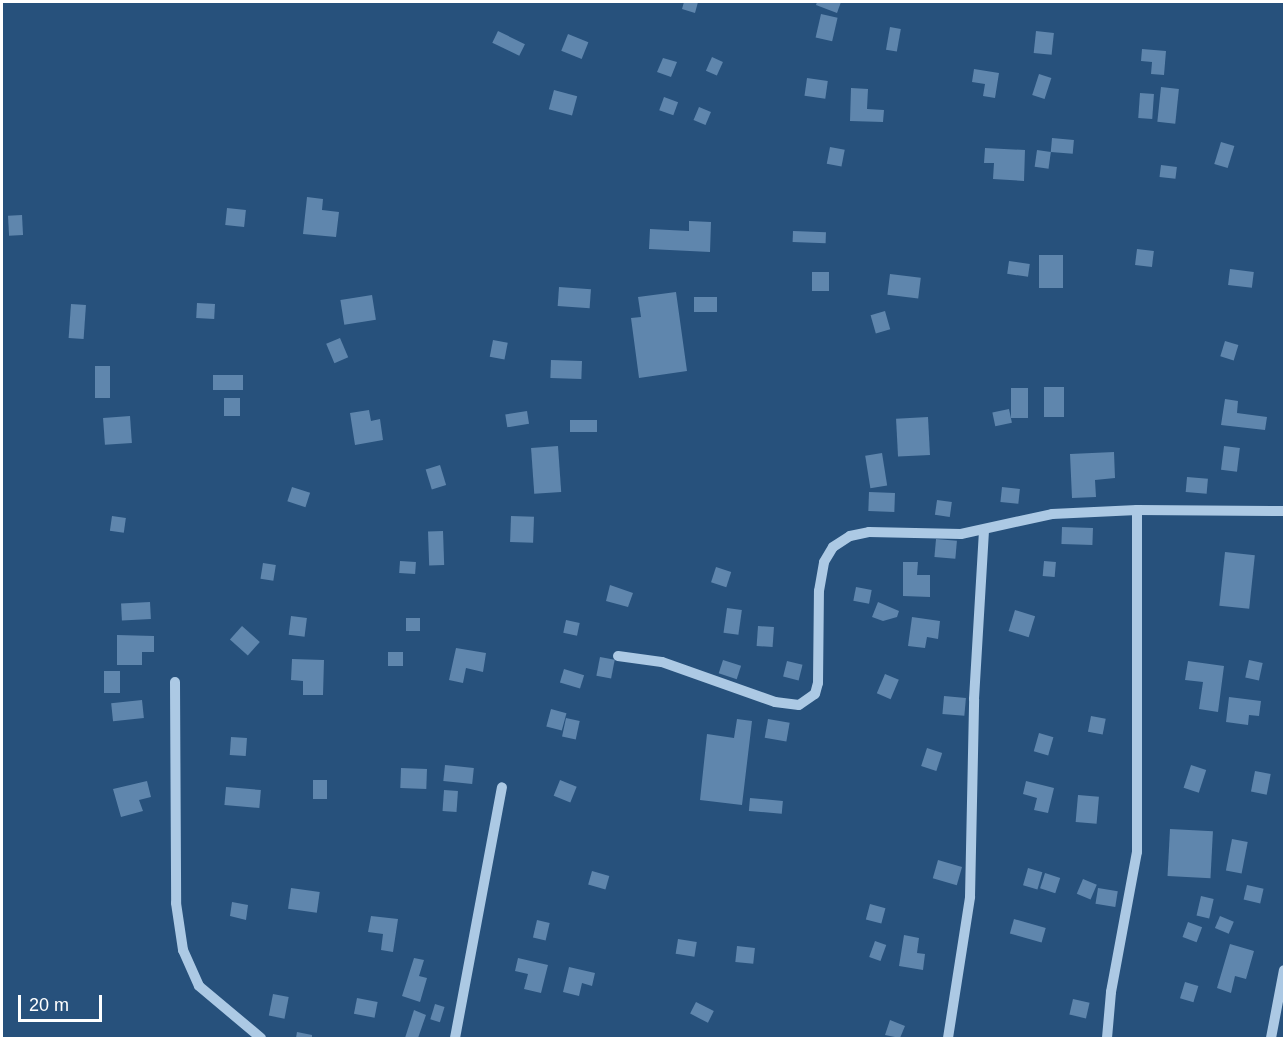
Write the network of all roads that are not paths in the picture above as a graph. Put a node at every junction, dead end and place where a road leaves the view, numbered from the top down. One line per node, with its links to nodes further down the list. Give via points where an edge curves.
1 (1137, 510): 2 (street); 3 (street, via 1021,518); 11 (street, via 1137,852 1111,992)
2 (1284, 511)
3 (984, 531): 4 (street, via 869,532 850,536 833,547 824,562 821,581 818,683 808,702 775,702 662,662); 10 (street, via 974,699 970,897)
4 (618, 656)
5 (175, 682): 8 (street, via 176,903 183,950 199,986)
6 (502, 787): 9 (street)
7 (1284, 970): 12 (street)
8 (261, 1038)
9 (455, 1038)
10 (948, 1038)
11 (1107, 1038)
12 (1271, 1038)

